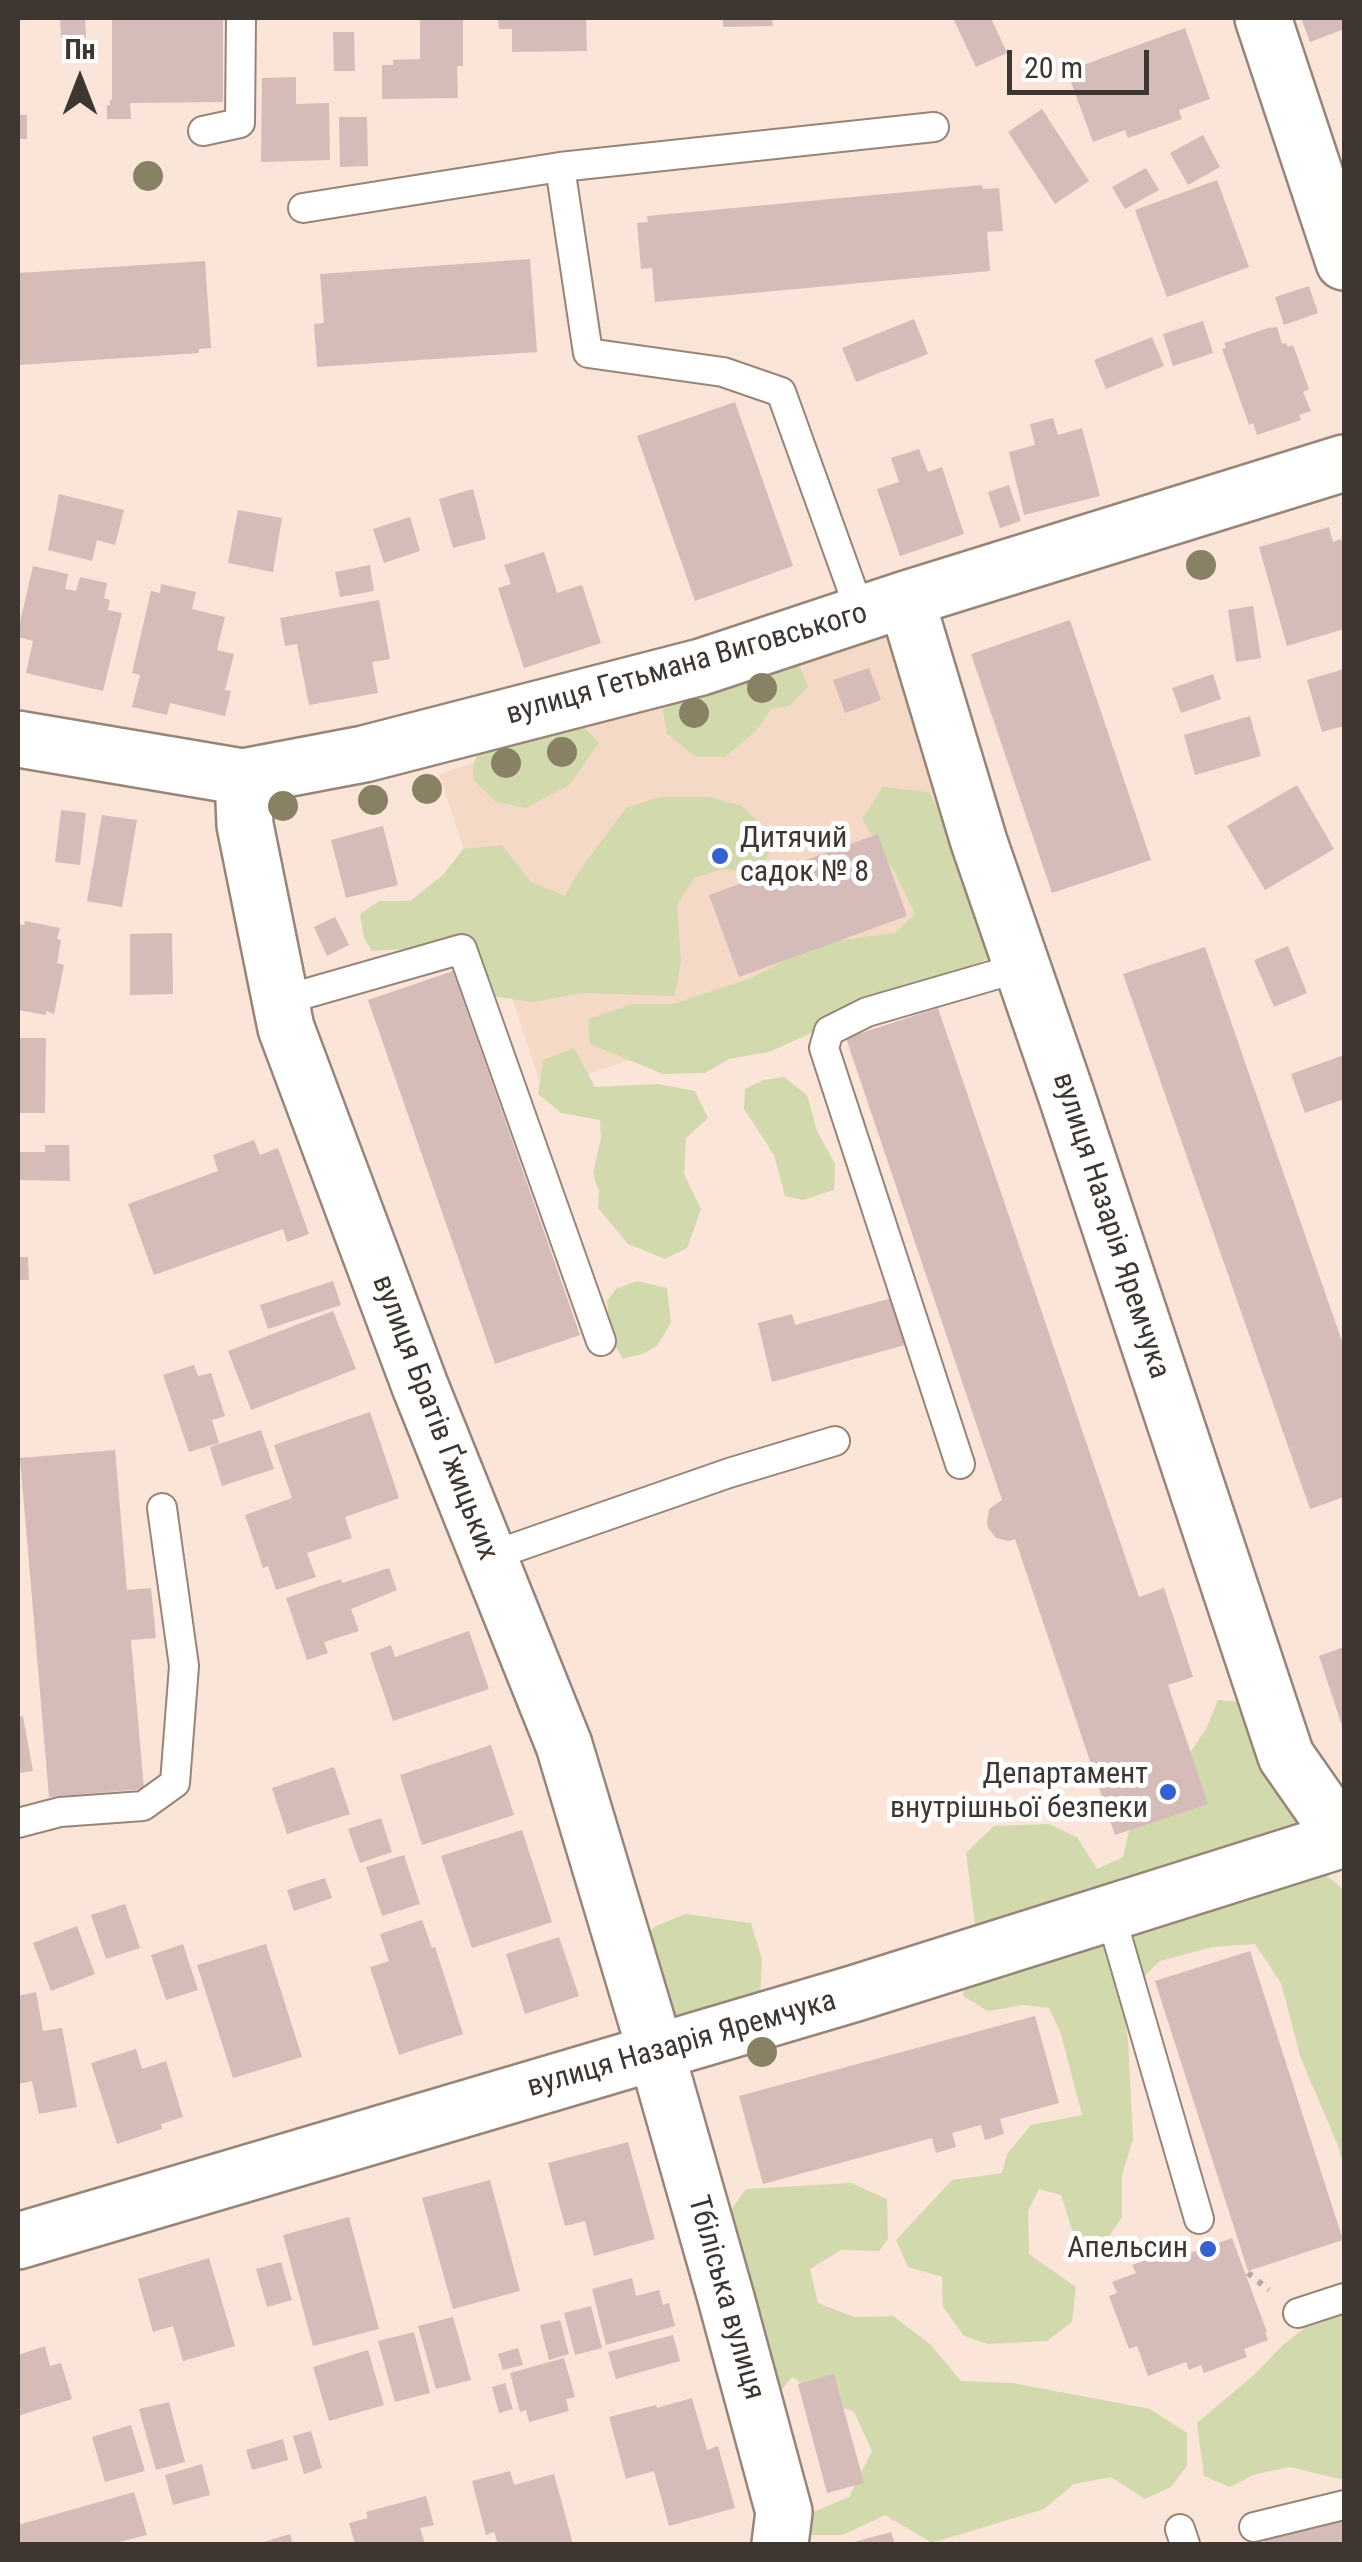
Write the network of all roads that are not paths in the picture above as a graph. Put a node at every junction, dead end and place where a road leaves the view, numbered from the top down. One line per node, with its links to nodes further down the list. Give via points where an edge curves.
1 (241, 18): 4 (lane, via 240,123)
2 (1263, 18): 7 (street)
3 (934, 127): 5 (lane)
4 (203, 131)
5 (560, 167): 6 (lane); 9 (lane, via 588,353 724,372 781,392)
6 (303, 208)
7 (1344, 262)
8 (1344, 463): 9 (street, вулиця Гетьмана Виговського)
9 (884, 607): 11 (street, вулиця Гетьмана Виговського, via 701,667 468,729); 12 (street, вулиця Назарія Яремчука)
10 (18, 739): 11 (street, вулиця Гетьмана Виговського)
11 (243, 777): 13 (street, вулиця Братів Ґжицьких, via 245,825)
12 (1022, 966): 16 (lane, via 867,1012 829,1031 824,1048); 20 (street, вулиця Назарія Яремчука, via 1286,1756)
13 (280, 1001): 14 (lane, via 462,948); 18 (street, вулиця Братів Ґжицьких)
14 (600, 1341)
15 (835, 1441): 18 (lane)
16 (960, 1464)
17 (162, 1508): 19 (lane, via 184,1666 175,1783 143,1806 60,1812)
18 (488, 1557): 22 (street, вулиця Братів Ґжицьких, via 564,1745)
19 (18, 1823)
20 (1344, 1839): 21 (street, вулиця Назарія Яремчука)
21 (1110, 1913): 22 (street, вулиця Назарія Яремчука); 23 (lane)
22 (656, 2052): 24 (street, вулиця Назарія Яремчука); 29 (street, Тбіліська вулиця, via 784,2512)
23 (1199, 2219)
24 (18, 2242)
25 (1344, 2298): 26 (lane)
26 (1298, 2313)
27 (1344, 2505): 28 (lane)
28 (1254, 2527)
29 (780, 2544)

